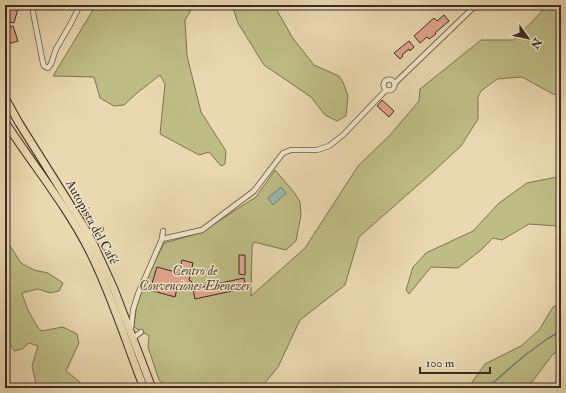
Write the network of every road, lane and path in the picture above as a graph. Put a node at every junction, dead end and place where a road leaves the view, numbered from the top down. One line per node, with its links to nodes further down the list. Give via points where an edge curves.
1 (6, 5): 5 (street)
2 (34, 5): 3 (street, via 42,63 48,68)
3 (80, 5)
4 (476, 5): 6 (street)
5 (5, 12)
6 (395, 83): 7 (street, via 393,90); 7 (street, via 386,81)
7 (386, 90): 13 (street, via 329,146 317,150 291,150 283,153 254,191 202,230)
8 (5, 98): 12 (highway, Autopista del Café)
9 (5, 122): 16 (highway, Autopista del Café, via 54,192 90,251)
10 (101, 229): 12 (street)
11 (163, 231): 13 (street)
12 (87, 232): 15 (highway, Autopista del Café, via 112,282)
13 (162, 239): 15 (street, via 138,294 133,310)
14 (141, 332): 15 (street)
15 (132, 335): 17 (highway, Autopista del Café)
16 (144, 388)
17 (152, 388)

